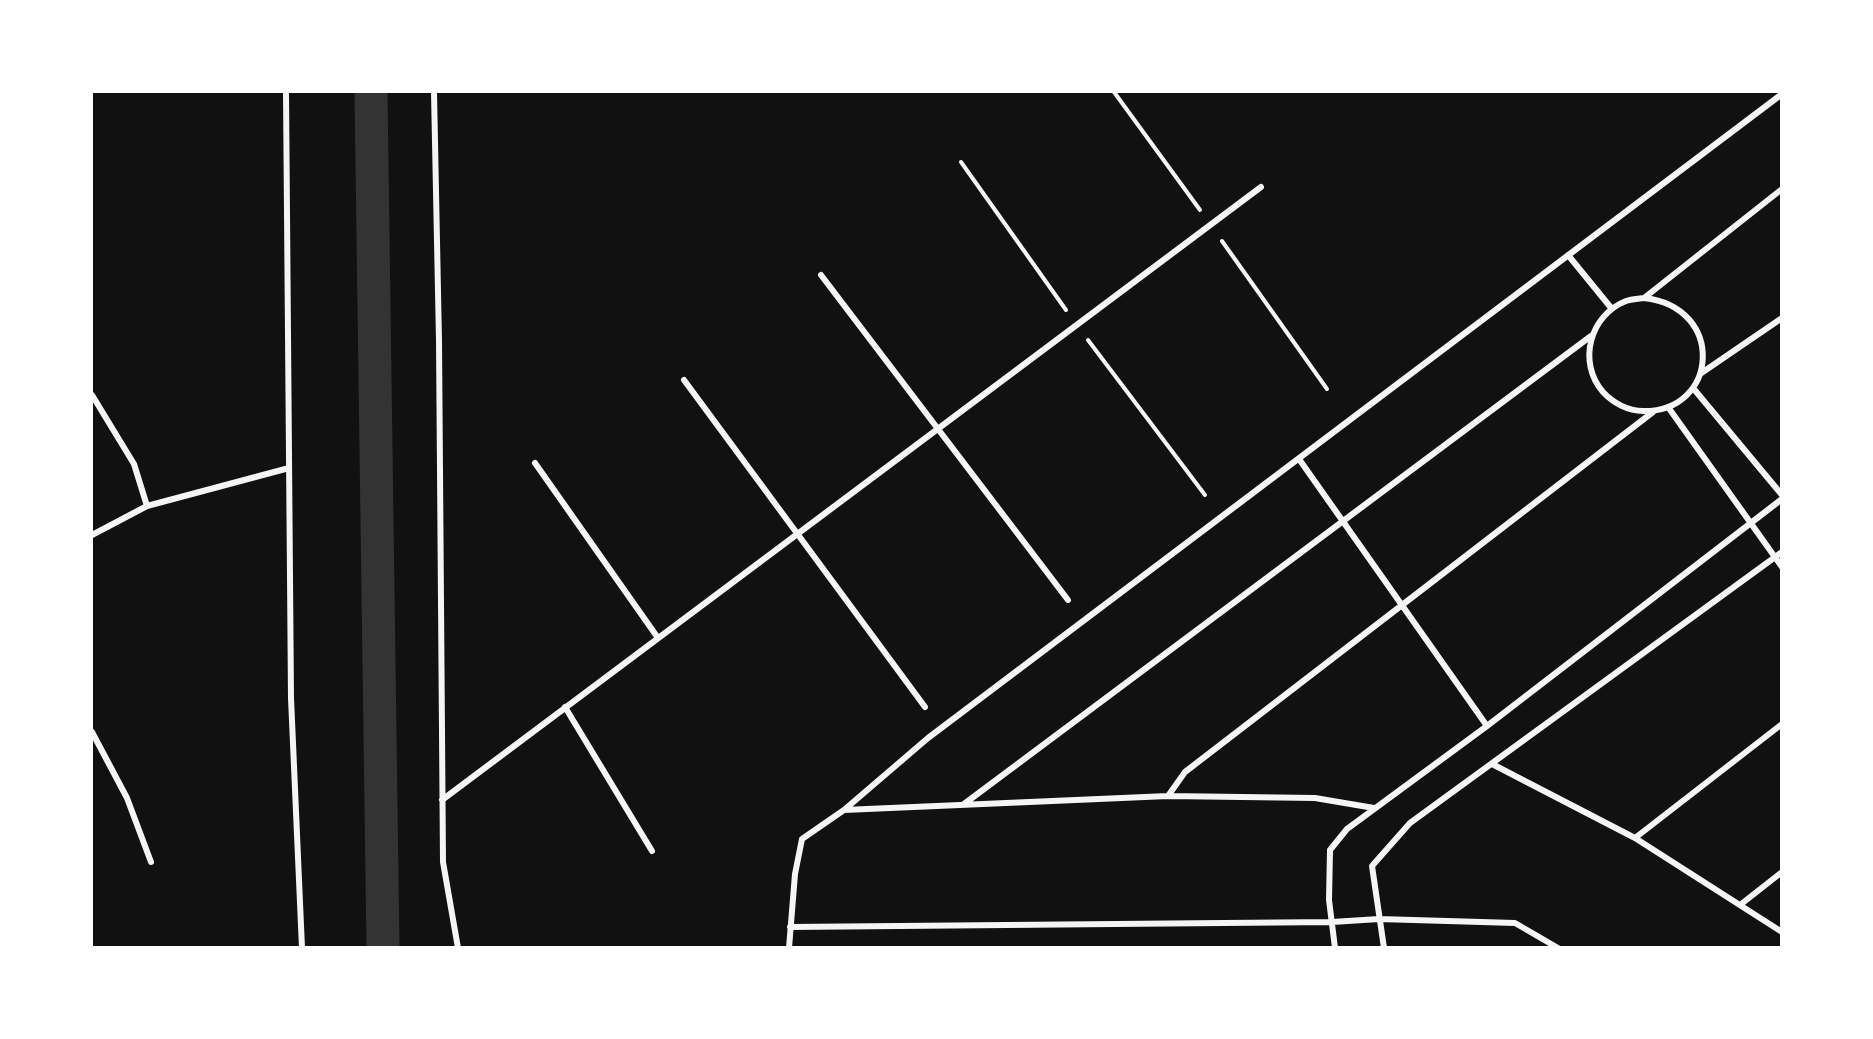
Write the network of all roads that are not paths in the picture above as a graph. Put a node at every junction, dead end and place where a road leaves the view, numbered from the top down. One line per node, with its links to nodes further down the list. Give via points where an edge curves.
1 (286, 92): 21 (street)
2 (434, 92): 41 (street)
3 (1782, 94): 6 (street)
4 (1261, 186): 18 (street)
5 (1782, 189): 8 (street)
6 (1568, 255): 9 (street); 19 (street)
7 (821, 275): 18 (street)
8 (1644, 298): 9 (street); 12 (street, via 1660,299 1674,306 1692,322 1702,343)
9 (1612, 309): 11 (street)
10 (1782, 318): 12 (street)
11 (1591, 336): 17 (street, via 1588,354 1598,386 1622,406); 24 (street)
12 (1700, 374): 14 (street)
13 (684, 380): 26 (street)
14 (1693, 388): 16 (street); 22 (street)
15 (92, 395): 23 (street, via 134,464)
16 (1668, 407): 17 (street); 25 (street)
17 (1653, 412): 32 (street)
18 (938, 429): 26 (street); 31 (street)
19 (1299, 459): 24 (street); 44 (street, via 927,738)
20 (535, 463): 33 (street)
21 (289, 468): 23 (street); 54 (street, via 291,698)
22 (1782, 497): 25 (street)
23 (147, 506): 27 (street)
24 (1342, 522): 32 (street); 42 (street)
25 (1750, 524): 29 (street); 37 (street)
26 (798, 534): 33 (street); 34 (street)
27 (92, 535)
28 (1782, 552): 29 (street)
29 (1774, 557): 30 (street); 39 (street)
30 (1782, 567)
31 (1068, 600)
32 (1402, 605): 37 (street); 40 (street, via 1185,772)
33 (658, 638): 35 (street)
34 (925, 707)
35 (566, 708): 41 (street); 46 (street)
36 (1782, 724): 45 (street)
37 (1487, 726): 43 (street)
38 (92, 732): 47 (street, via 127,798)
39 (1492, 764): 45 (street); 50 (street, via 1410,823 1372,866)
40 (1168, 796): 42 (street); 43 (street, via 1315,798)
41 (442, 800): 55 (street, via 442,862)
42 (963, 805): 44 (street)
43 (1374, 808): 51 (street, via 1347,829 1330,850)
44 (844, 810): 52 (street, via 802,839)
45 (1635, 838): 49 (street)
46 (652, 851)
47 (151, 862)
48 (1782, 872): 49 (street)
49 (1740, 905): 53 (street)
50 (1379, 919): 51 (street); 58 (street); 59 (street, via 1515,923)
51 (1332, 922): 52 (street); 57 (street)
52 (790, 927): 56 (street)
53 (1782, 932)
54 (302, 948)
55 (458, 948)
56 (789, 948)
57 (1335, 948)
58 (1384, 948)
59 (1558, 948)

